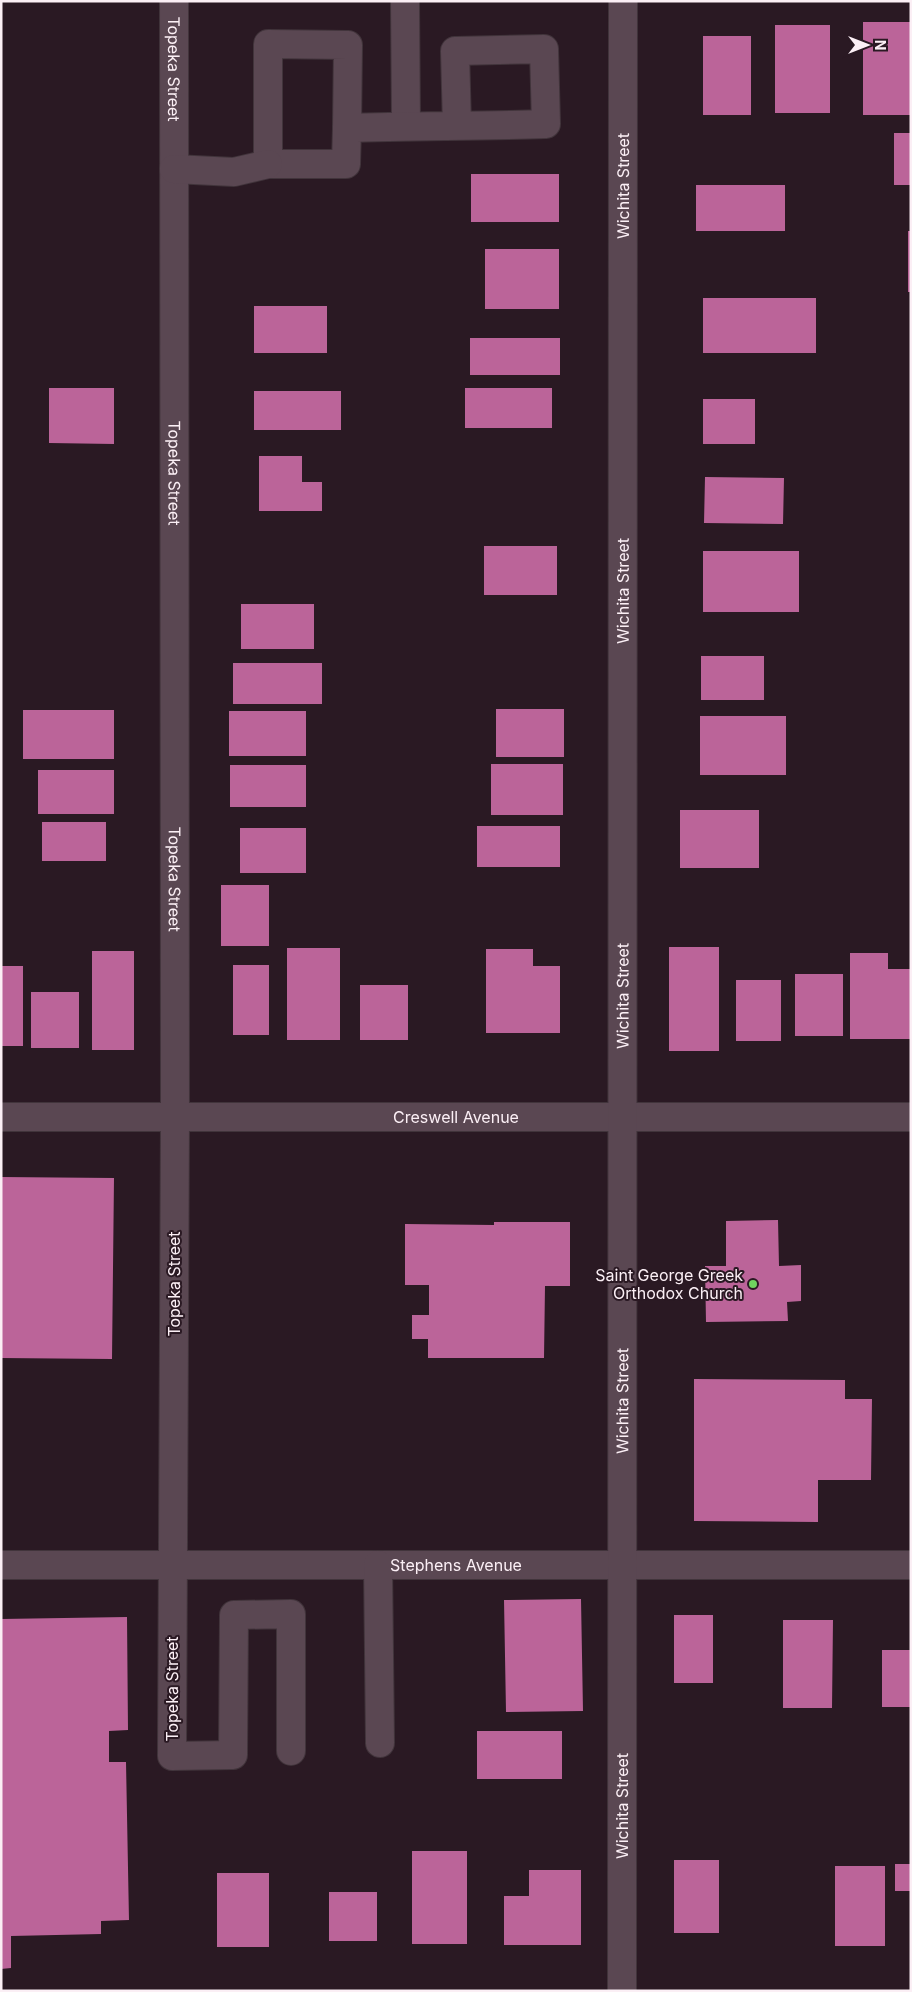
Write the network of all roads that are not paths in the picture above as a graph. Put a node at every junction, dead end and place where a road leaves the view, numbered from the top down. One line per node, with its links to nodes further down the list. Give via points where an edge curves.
1 (174, 1): 8 (street, Topeka Street)
2 (405, 1): 4 (street)
3 (623, 1): 11 (street, Wichita Street)
4 (406, 126): 5 (street); 6 (street)
5 (456, 126)
6 (347, 128): 7 (street, via 346,164); 7 (street, via 348,45 268,44)
7 (268, 164): 8 (street, via 234,172)
8 (174, 170): 9 (street, Topeka Street)
9 (175, 1116): 10 (street, Creswell Avenue); 11 (street, Creswell Avenue); 16 (street, Topeka Street)
10 (1, 1117)
11 (622, 1117): 12 (street, Creswell Avenue); 14 (street, Wichita Street)
12 (911, 1117)
13 (378, 1564): 14 (street, Stephens Avenue); 16 (street, Stephens Avenue); 18 (street)
14 (623, 1564): 17 (street, Stephens Avenue); 20 (street, Wichita Street)
15 (1, 1565): 16 (street, Stephens Avenue)
16 (172, 1565): 19 (street, Topeka Street, via 172,1756 233,1755 234,1614 291,1614)
17 (911, 1565)
18 (380, 1743)
19 (291, 1751)
20 (622, 1991)

